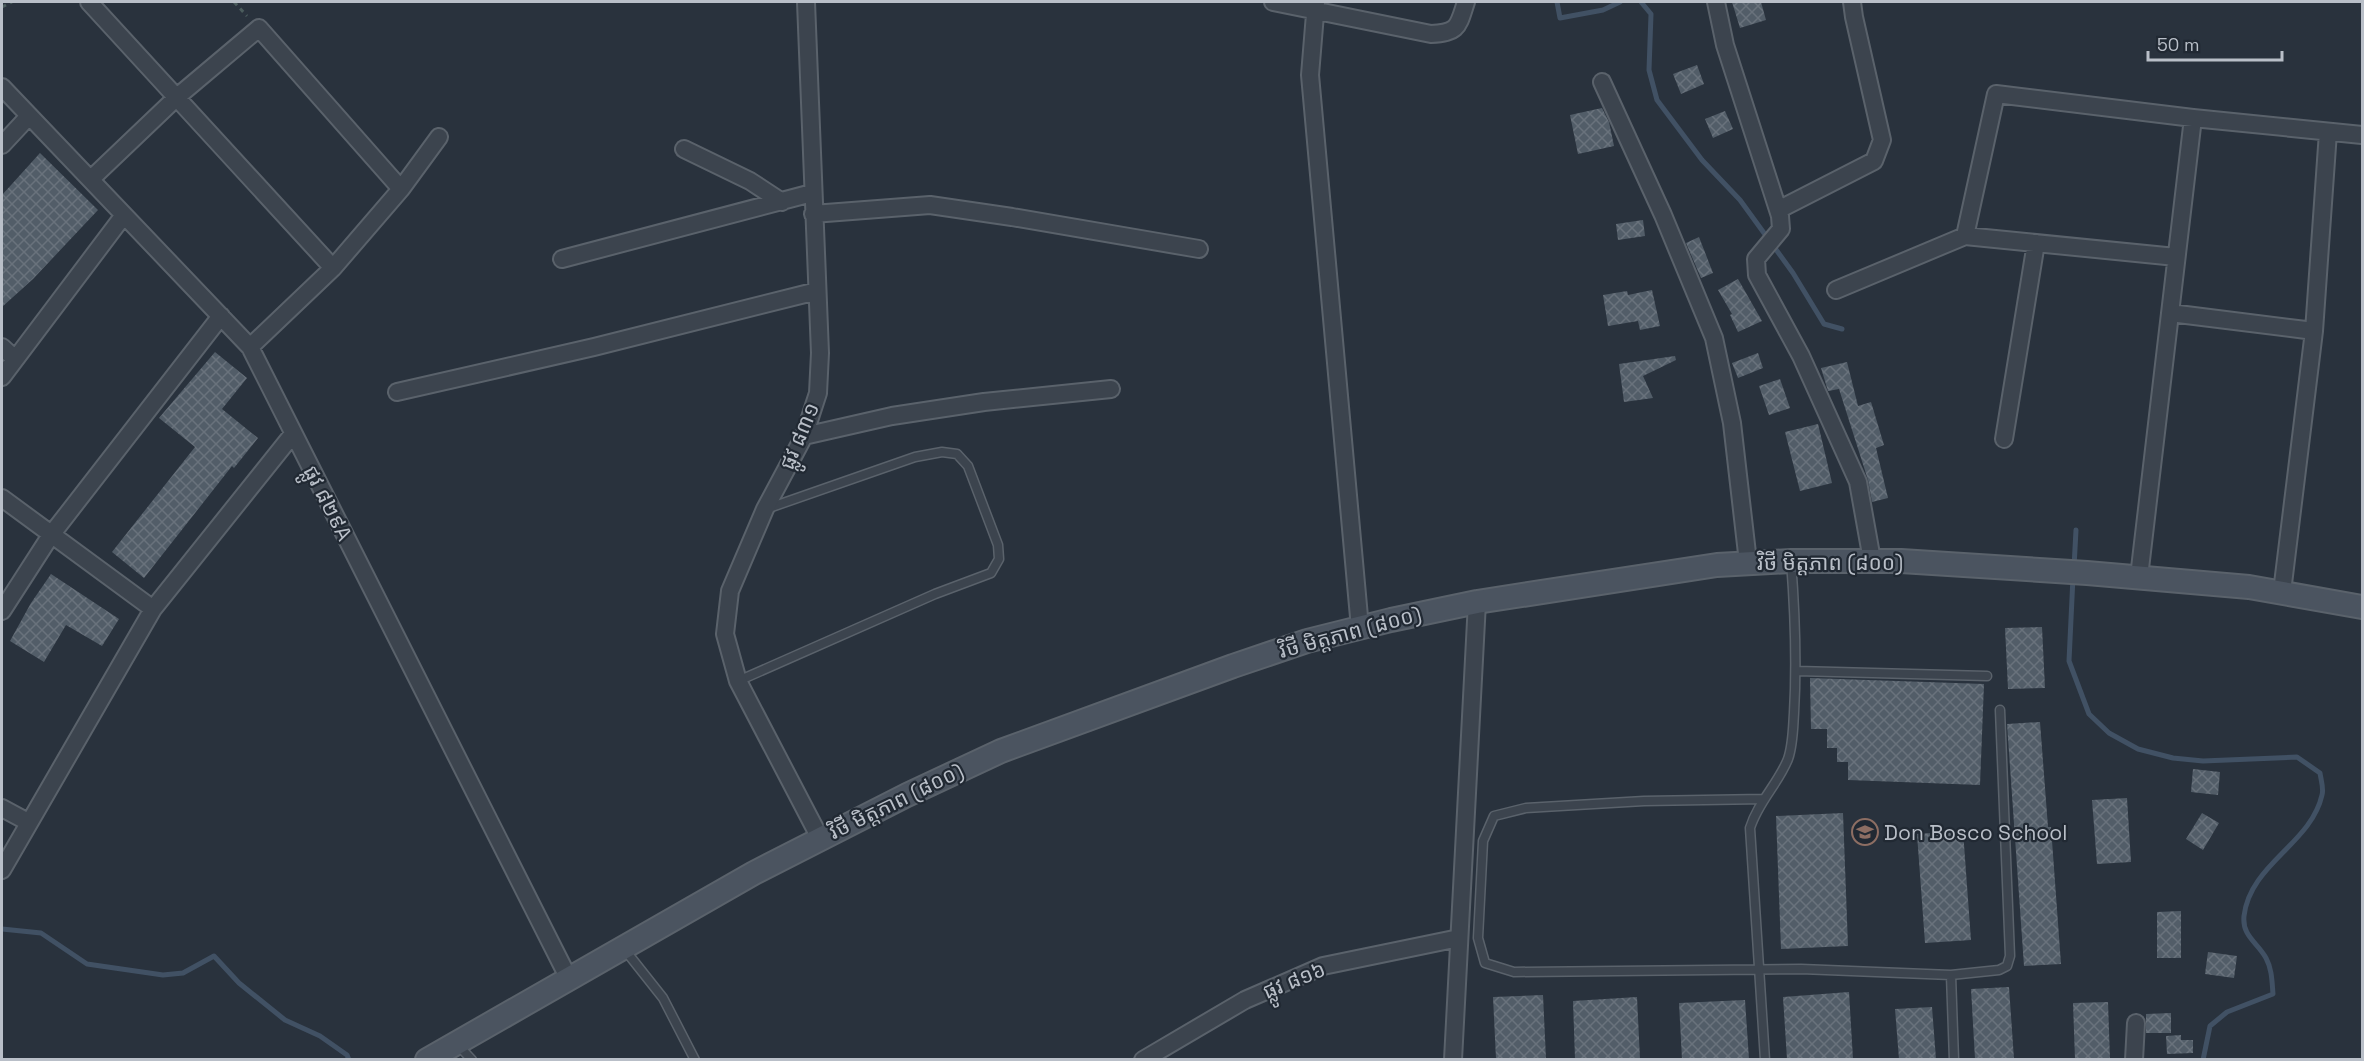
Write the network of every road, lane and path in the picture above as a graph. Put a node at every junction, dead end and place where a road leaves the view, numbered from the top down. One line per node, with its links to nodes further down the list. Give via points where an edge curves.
1 (12, 2): 9 (path)
2 (89, 2): 12 (street)
3 (806, 2): 22 (street, ផ្លូវ ៨៣១)
4 (1273, 2): 8 (street)
5 (1466, 2): 8 (street, via 1459,25 1450,33 1431,34)
6 (1716, 2): 24 (street, via 1725,45)
7 (1852, 2): 24 (street, via 1882,140 1874,161)
8 (1315, 5): 59 (street, via 1310,75)
9 (2, 7)
10 (1602, 82): 52 (street, via 1714,338 1732,423)
11 (2, 87): 13 (street, ផ្លូវ ៨២៩A)
12 (177, 97): 20 (street); 21 (street, via 259,28); 32 (street)
13 (29, 116): 18 (street); 20 (street, ផ្លូវ ៨២៩A)
14 (2193, 118): 15 (street); 27 (street, via 1996,94); 30 (street)
15 (2328, 132): 16 (street); 37 (street)
16 (2362, 135)
17 (439, 137): 21 (street)
18 (2, 145)
19 (684, 149): 23 (street, via 750,181)
20 (91, 179): 26 (street, ផ្លូវ ៨២៩A)
21 (402, 189): 32 (street)
22 (812, 193): 23 (street); 25 (street, ផ្លូវ ៨៣១)
23 (782, 202): 31 (street)
24 (1778, 210): 50 (street, via 1781,229 1756,259 1757,276 1801,356 1858,482)
25 (813, 214): 29 (street, via 930,206); 34 (street, ផ្លូវ ៨៣១)
26 (124, 215): 36 (street, ផ្លូវ ៨២៩A); 40 (street)
27 (1965, 236): 28 (street); 33 (street)
28 (2036, 243): 30 (street); 46 (street)
29 (1199, 249)
30 (2176, 257): 35 (street)
31 (562, 259)
32 (333, 268): 39 (street)
33 (1836, 290)
34 (817, 291): 43 (street); 45 (street, ផ្លូវ ៨៣១, via 818,393)
35 (2170, 313): 37 (street); 53 (street)
36 (221, 316): 39 (street, ផ្លូវ ៨២៩A); 49 (street)
37 (2314, 330): 54 (street)
38 (2, 347): 40 (street)
39 (250, 347): 44 (street, ផ្លូវ ៨២៩A)
40 (15, 359): 41 (street)
41 (2, 377)
42 (1111, 389): 45 (street, via 892,416)
43 (397, 392)
44 (293, 434): 57 (street); 73 (street, ផ្លូវ ៨២៩A)
45 (804, 436): 48 (street, ផ្លូវ ៨៣១)
46 (2004, 439)
47 (2, 498): 49 (street)
48 (765, 509): 62 (street, ផ្លូវ ៨៣១, via 730,591 724,634); 62 (lane, via 915,457 942,452 957,454 968,466 998,545 999,560 991,573 934,594)
49 (51, 535): 57 (street); 58 (street)
50 (1872, 560): 51 (main road, វិថី មិត្តភាព (៨០០)); 53 (main road, វិថី មិត្តភាព (៨០០))
51 (1791, 561): 52 (main road, វិថី មិត្តភាព (៨០០)); 60 (lane)
52 (1748, 562): 55 (main road, វិថី មិត្តភាព (៨០០))
53 (2139, 577): 54 (main road, វិថី មិត្តភាព (៨០០))
54 (2282, 592): 56 (main road, វិថី មិត្តភាព (៨០០))
55 (1477, 602): 59 (main road, វិថី មិត្តភាព (៨០០)); 69 (street)
56 (2362, 607)
57 (153, 609): 66 (street)
58 (2, 611)
59 (1360, 628): 67 (main road, វិថី មិត្តភាព (៨០០), via 1233,666 1001,751)
60 (1797, 671): 61 (lane); 64 (lane, via 1788,758)
61 (1987, 676)
62 (738, 681): 67 (street, ផ្លូវ ៨៣១)
63 (2000, 710): 72 (lane, via 2010,956 2007,966 1999,970)
64 (1764, 799): 71 (lane, via 1750,828); 71 (lane, via 1526,808 1494,816 1483,841 1478,938 1485,963 1514,972)
65 (2, 808): 66 (street)
66 (28, 822): 68 (street)
67 (820, 838): 70 (main road, វិថី មិត្តភាព (៨០០))
68 (2, 870)
69 (1459, 938): 79 (street, ផ្លូវ ៨១៦, via 1323,966 1245,1000); 80 (street)
70 (623, 947): 73 (main road, វិថី មិត្តភាព (៨០០)); 78 (lane, via 663,998)
71 (1760, 969): 72 (lane); 81 (lane)
72 (1951, 975): 82 (lane)
73 (569, 979): 75 (main road, វិថី មិត្តភាព (៨០០))
74 (2136, 1023): 83 (street)
75 (456, 1043): 76 (main road, វិថី មិត្តភាព (៨០០)); 77 (lane)
76 (427, 1059)
77 (472, 1059)
78 (695, 1059)
79 (1143, 1059)
80 (1454, 1059)
81 (1764, 1059)
82 (1954, 1059)
83 (2134, 1059)

